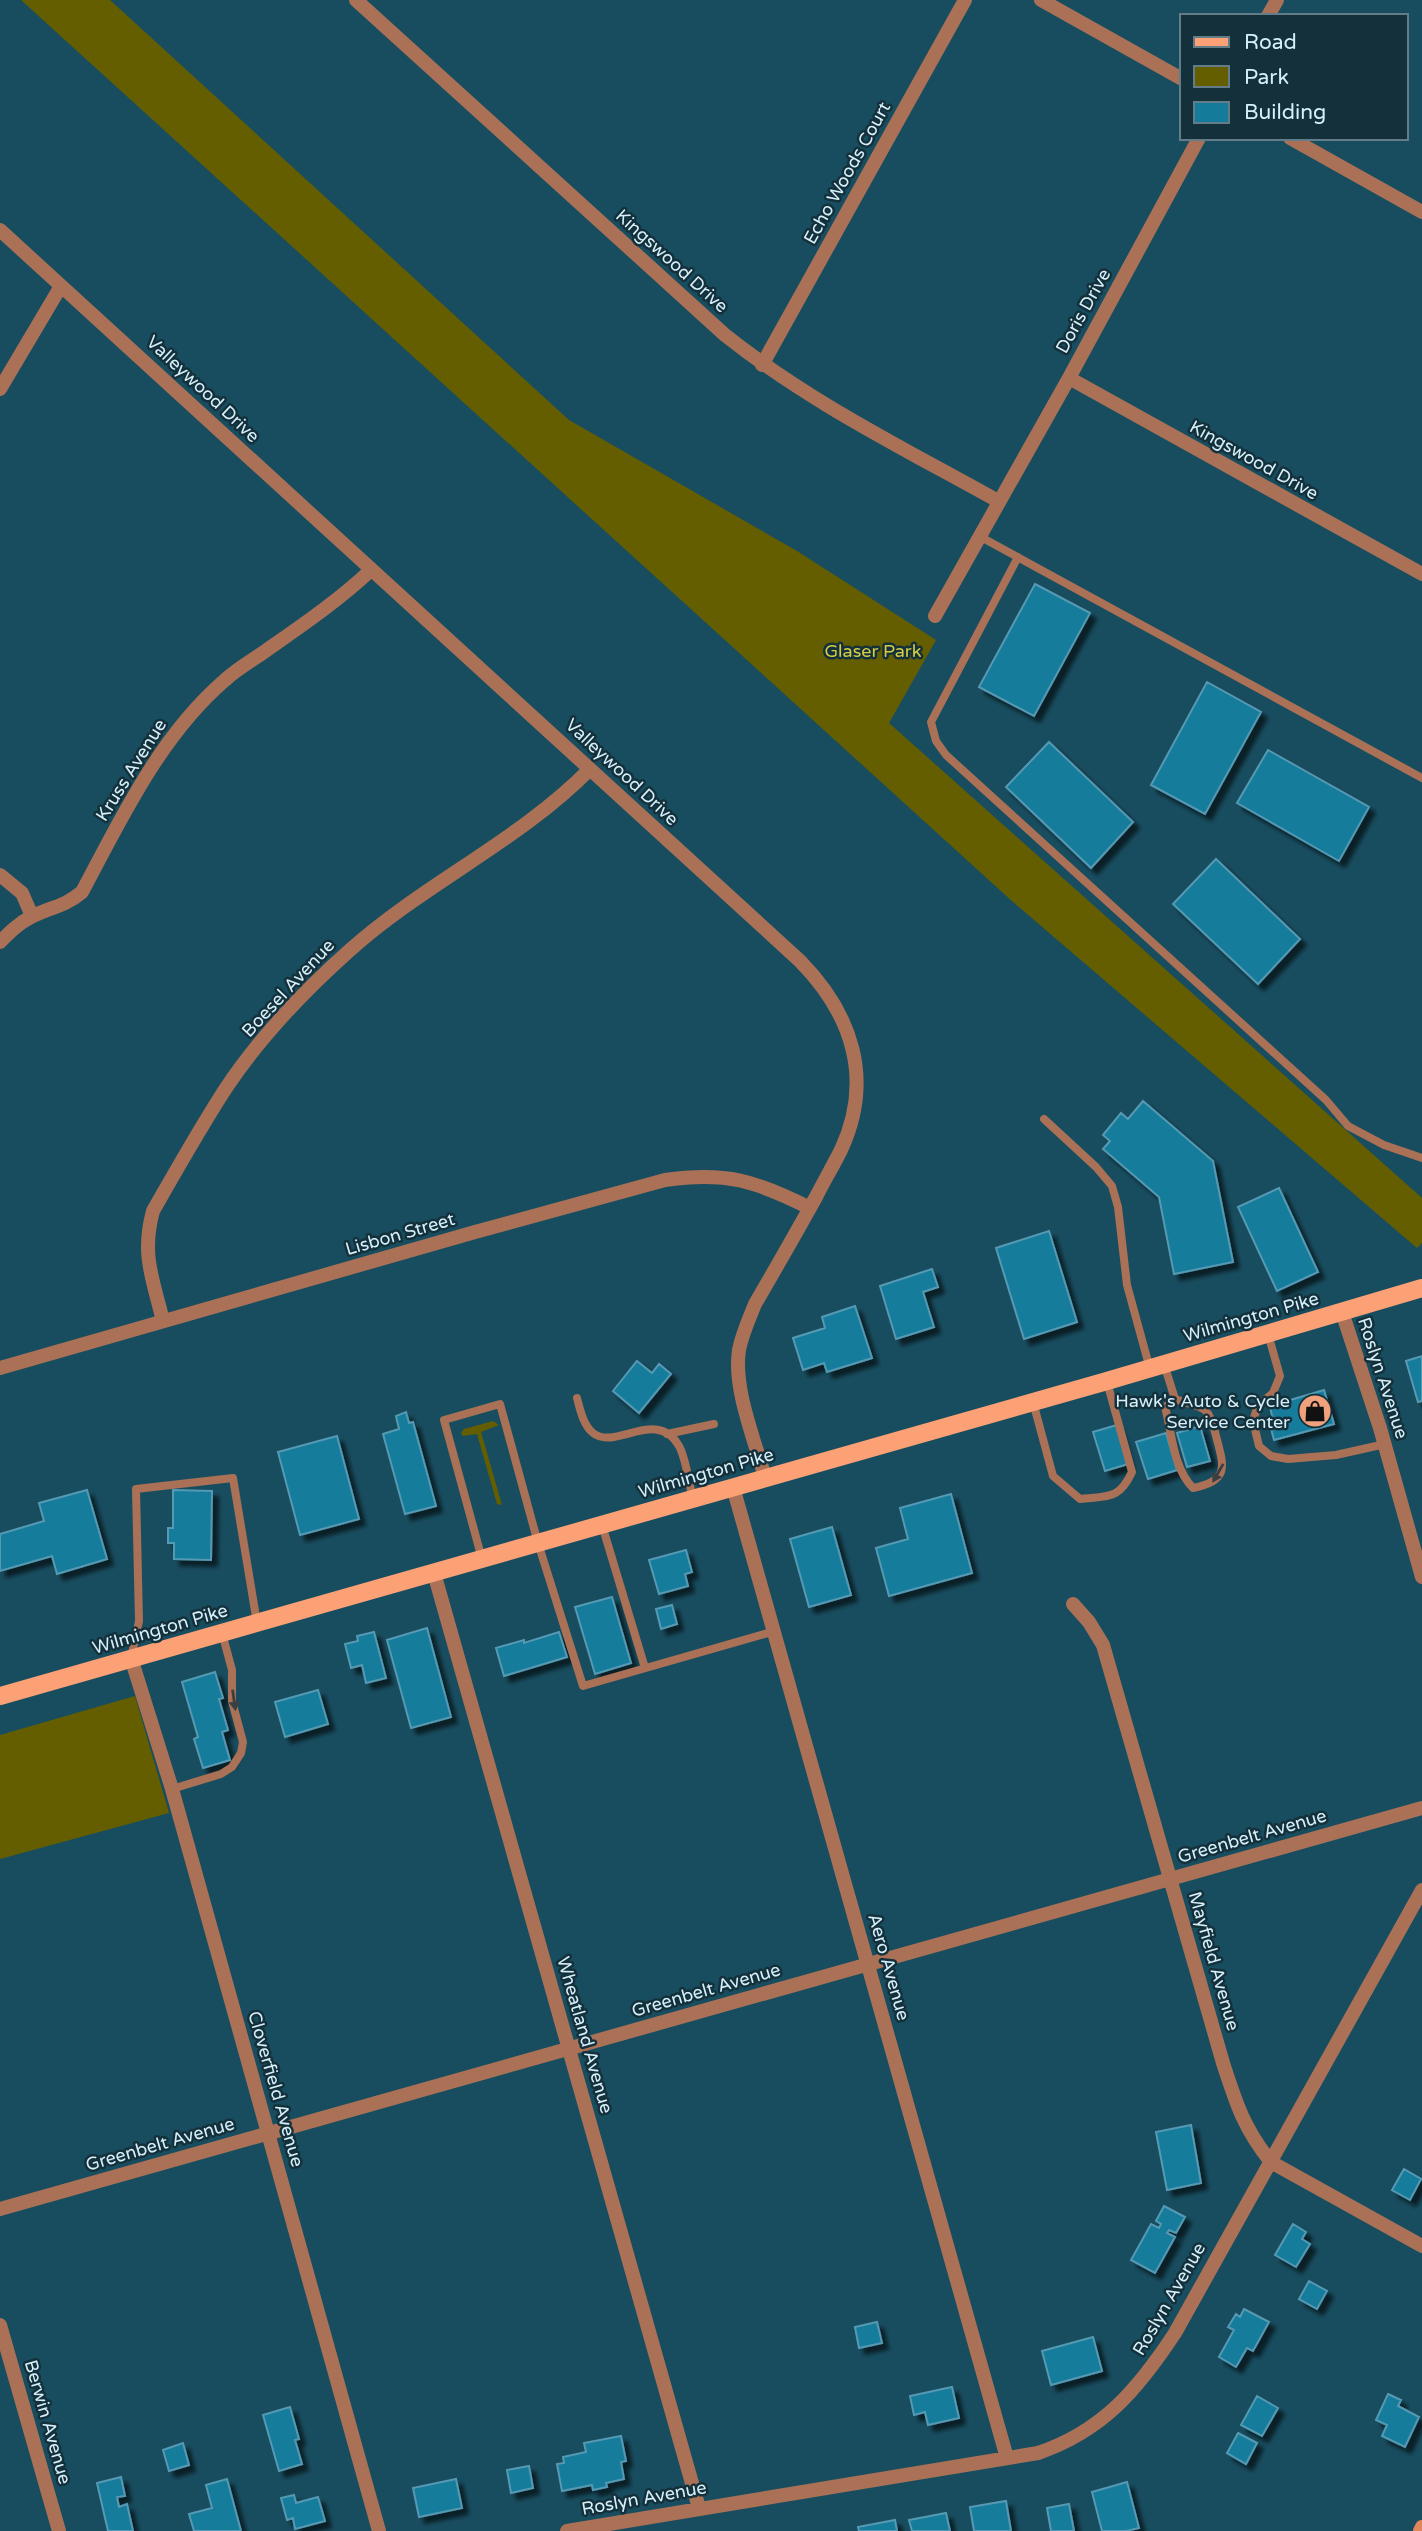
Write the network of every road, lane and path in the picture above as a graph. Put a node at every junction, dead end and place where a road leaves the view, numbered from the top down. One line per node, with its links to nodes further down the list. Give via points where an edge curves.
1 (356, 0): 10 (street, Kingswood Drive)
2 (965, 0): 10 (street, Echo Woods Court)
3 (1041, 0): 4 (street)
4 (1180, 78)
5 (1198, 140): 11 (street, Doris Drive)
6 (1294, 140): 7 (street)
7 (1422, 212)
8 (0, 230): 9 (street, Valleywood Drive)
9 (61, 286): 12 (street); 16 (street, Valleywood Drive)
10 (762, 365): 13 (street, Kingswood Drive)
11 (1069, 378): 13 (street, Doris Drive); 17 (street, Kingswood Drive)
12 (0, 389)
13 (998, 501): 14 (street, Doris Drive)
14 (979, 536): 15 (lane); 18 (street, Doris Drive)
15 (1018, 557): 20 (lane); 25 (lane, via 931,722 936,741 1326,1100 1348,1126)
16 (370, 570): 19 (street, Valleywood Drive); 22 (street, Kruss Avenue, via 343,596 225,680 193,712 135,794 82,892 70,902)
17 (1422, 574)
18 (935, 616)
19 (590, 769): 26 (street, Valleywood Drive, via 800,961 835,1003 849,1032 857,1086 842,1148); 29 (street, Boesel Avenue, via 557,800 351,950 270,1031 236,1074 153,1211 146,1250)
20 (1422, 778)
21 (0, 875): 22 (street, via 22,893)
22 (32, 916): 23 (street, Kruss Avenue)
23 (0, 942)
24 (1044, 1119): 31 (lane, via 1112,1186 1126,1285)
25 (1422, 1158)
26 (810, 1208): 29 (street, Lisbon Street, via 744,1180 691,1176 665,1180); 40 (street, Valleywood Drive, via 755,1304 739,1351 738,1381)
27 (1422, 1288): 28 (main road, Wilmington Pike)
28 (1342, 1312): 30 (main road, Wilmington Pike); 39 (street, Roslyn Avenue)
29 (163, 1321): 32 (street, Lisbon Street)
30 (1268, 1334): 31 (main road, Wilmington Pike); 39 (lane, via 1280,1376 1273,1393 1258,1405 1253,1421 1259,1446 1271,1456 1288,1459)
31 (1157, 1366): 33 (main road, Wilmington Pike); 35 (lane)
32 (0, 1368)
33 (1107, 1381): 36 (main road, Wilmington Pike); 36 (lane, via 1132,1472 1115,1495 1080,1499 1053,1476)
34 (577, 1398): 38 (lane, via 592,1432 603,1437 653,1428)
35 (1175, 1399): 35 (lane, one-way to 35, via 1205,1410 1212,1420 1224,1463 1211,1485 1193,1488 1185,1480 1165,1407)
36 (1032, 1402): 40 (main road, Wilmington Pike)
37 (714, 1424): 38 (lane)
38 (667, 1434): 42 (lane, via 678,1445)
39 (1385, 1444): 47 (street, Roslyn Avenue)
40 (765, 1478): 41 (main road, Wilmington Pike)
41 (733, 1487): 42 (main road, Wilmington Pike); 50 (street, Aero Avenue)
42 (693, 1499): 43 (main road, Wilmington Pike)
43 (602, 1525): 44 (main road, Wilmington Pike); 53 (lane)
44 (538, 1543): 45 (main road, Wilmington Pike); 45 (lane, via 500,1404 466,1413 444,1420); 53 (lane, via 583,1686)
45 (482, 1559): 46 (main road, Wilmington Pike)
46 (434, 1573): 49 (main road, Wilmington Pike); 60 (street, Wheatland Avenue)
47 (1422, 1577)
48 (1073, 1604): 57 (street, Mayfield Avenue, via 1103,1645)
49 (257, 1623): 51 (main road, Wilmington Pike); 52 (lane, via 233,1478 136,1489 139,1621)
50 (775, 1631): 53 (lane); 59 (street, Aero Avenue)
51 (222, 1633): 52 (main road, Wilmington Pike); 55 (lane, one-way to 55, via 232,1670 241,1753 221,1774)
52 (131, 1658): 54 (main road, Wilmington Pike); 55 (street, Cloverfield Avenue)
53 (645, 1668)
54 (0, 1696)
55 (172, 1788): 61 (street, Cloverfield Avenue)
56 (1422, 1808): 57 (street, Greenbelt Avenue)
57 (1170, 1880): 59 (street, Greenbelt Avenue); 62 (street, Mayfield Avenue, via 1240,2115)
58 (1422, 1890): 62 (street, Roslyn Avenue)
59 (868, 1964): 60 (street, Greenbelt Avenue); 66 (street, Aero Avenue)
60 (569, 2049): 61 (street, Greenbelt Avenue); 67 (street, Wheatland Avenue)
61 (268, 2133): 63 (street, Greenbelt Avenue); 69 (street, Cloverfield Avenue)
62 (1271, 2162): 64 (street, Mayfield Avenue); 66 (street, Roslyn Avenue, via 1175,2333 1125,2400 1077,2437 1038,2453)
63 (0, 2208)
64 (1422, 2246)
65 (0, 2325): 68 (street, Berwin Avenue)
66 (1007, 2458): 67 (street, Roslyn Avenue)
67 (699, 2508): 70 (street, Roslyn Avenue)
68 (59, 2531)
69 (379, 2531)
70 (567, 2531)

